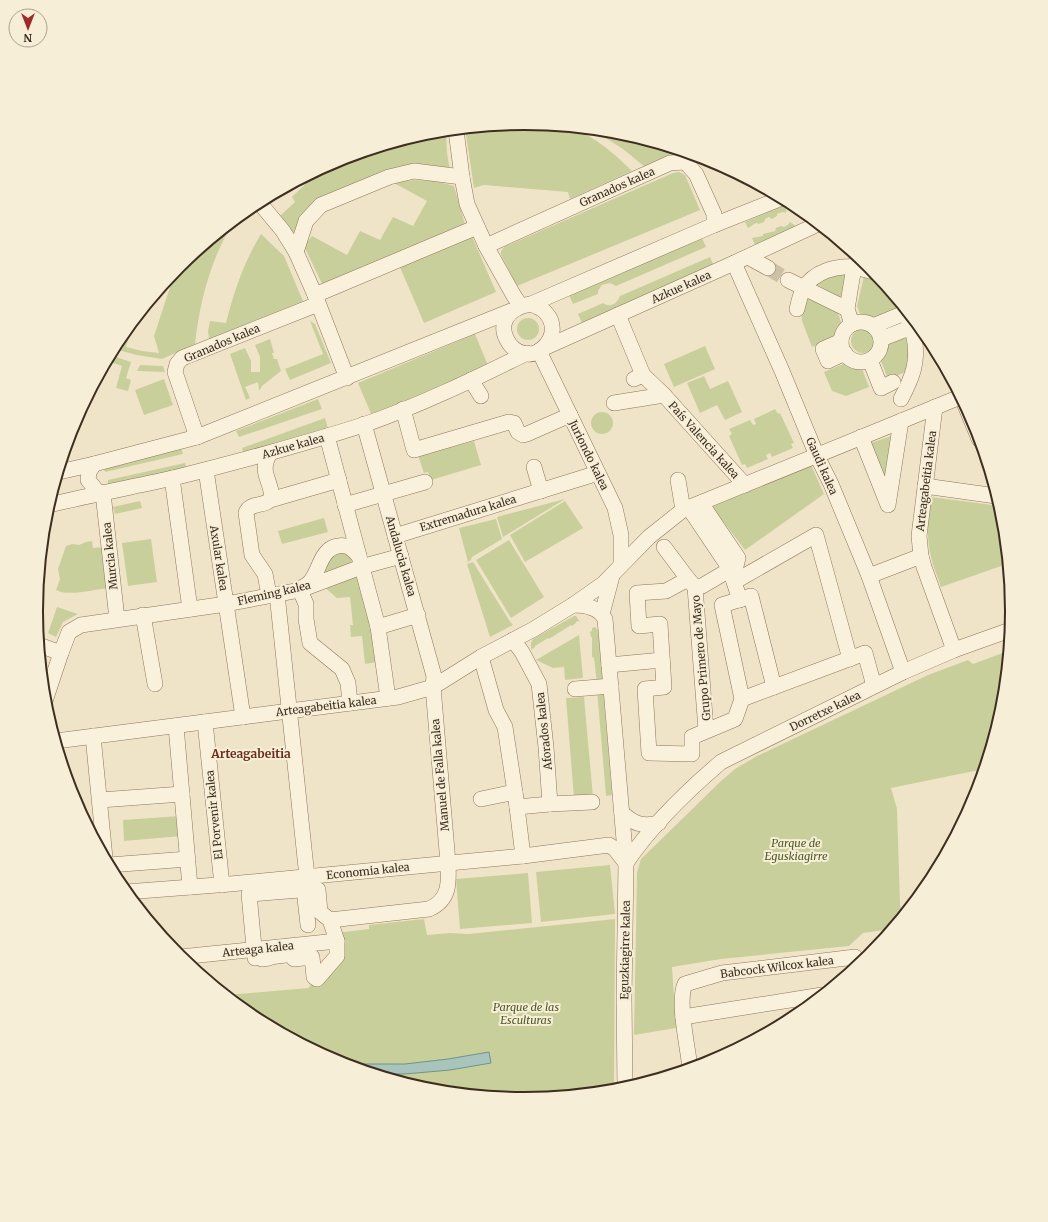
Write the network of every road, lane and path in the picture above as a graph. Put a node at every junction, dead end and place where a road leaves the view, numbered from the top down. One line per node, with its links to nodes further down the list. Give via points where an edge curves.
1 (457, 135): 2 (street)
2 (462, 177): 7 (street, via 467,204); 9 (street, via 414,171 389,177 321,205 306,221)
3 (775, 201): 5 (street)
4 (263, 207): 9 (street)
5 (714, 225): 8 (street, Granados kalea, via 714,214 696,174 684,162 670,163); 18 (street)
6 (812, 226): 10 (street, Azkue kalea)
7 (478, 227): 8 (street); 17 (street, Granados kalea)
8 (486, 246): 18 (street)
9 (296, 252): 17 (street)
10 (748, 256): 11 (street, Azkue kalea); 14 (street)
11 (734, 263): 22 (street, Azkue kalea); 47 (street, Gaudi kalea)
12 (855, 264): 13 (street); 16 (street, via 825,271); 20 (street)
13 (858, 265)
14 (768, 268)
15 (788, 280): 16 (street)
16 (803, 289): 19 (street); 20 (street)
17 (316, 300): 30 (street); 44 (street, Granados kalea, via 182,358 175,372)
18 (521, 307): 28 (street, via 546,312 551,322 552,334 549,342); 28 (street, via 506,318 504,325 507,341 512,348 520,352); 30 (street)
19 (797, 309)
20 (847, 309): 23 (street)
21 (902, 313): 24 (street)
22 (618, 316): 28 (street, Azkue kalea); 34 (street, País Valencia kalea, via 638,377)
23 (852, 324): 24 (street, via 864,322); 29 (street, via 842,334 843,347 850,358 856,361)
24 (873, 326): 27 (street)
25 (912, 327): 27 (street)
26 (914, 330): 33 (street, via 915,364 906,403)
27 (881, 339): 29 (street, via 879,351)
28 (537, 351): 31 (street, Azkue kalea); 40 (street, Juriondo kalea)
29 (870, 360): 32 (street, via 881,388)
30 (347, 378): 44 (street)
31 (471, 380): 35 (street); 39 (street, Azkue kalea)
32 (893, 382)
33 (951, 390)
34 (664, 394): 37 (street, País Valencia kalea); 56 (street, País Valencia kalea)
35 (481, 396)
36 (955, 398): 38 (street, Arteagabeitia kalea)
37 (614, 403)
38 (935, 407): 41 (street, Arteagabeitia kalea); 57 (street, Arteagabeitia kalea)
39 (403, 409): 40 (street, via 414,450 509,422 514,423 518,432 523,435); 42 (street, Azkue kalea)
40 (570, 415): 52 (street, Juriondo kalea)
41 (901, 421): 45 (street, Arteagabeitia kalea); 45 (street, via 888,505)
42 (364, 424): 43 (street, Azkue kalea); 62 (street, Andalucia kalea)
43 (327, 436): 46 (street, Azkue kalea); 60 (street)
44 (197, 437): 48 (street)
45 (860, 437): 47 (street, Arteagabeitia kalea)
46 (270, 453): 51 (street, Azkue kalea); 63 (street, via 264,469 272,497)
47 (817, 456): 56 (street, Arteagabeitia kalea); 73 (street, Gaudi kalea)
48 (94, 464): 50 (street); 59 (street, via 88,480 96,491)
49 (534, 467): 58 (street)
50 (65, 469)
51 (206, 470): 53 (street, Azkue kalea); 78 (street, Axular kalea)
52 (598, 473): 58 (street, Extremadura kalea); 71 (street, Juriondo kalea, via 615,508 620,535)
53 (172, 478): 59 (street, Azkue kalea); 80 (street)
54 (678, 480): 65 (street)
55 (425, 482): 62 (street)
56 (745, 485): 65 (street, Arteagabeitia kalea)
57 (925, 486): 61 (street); 69 (street, Arteagabeitia kalea, via 919,536)
58 (541, 491): 66 (street, Extremadura kalea)
59 (103, 493): 64 (street, Azkue kalea); 84 (street, Murcia kalea)
60 (341, 493): 62 (street); 63 (street); 70 (street)
61 (991, 493)
62 (384, 494): 66 (street, Andalucia kalea)
63 (270, 500): 76 (street, via 251,506 246,513 252,555 265,574)
64 (55, 504)
65 (691, 507): 71 (street, Arteagabeitia kalea, via 649,537); 72 (street, via 738,558)
66 (395, 536): 68 (street, Andalucia kalea)
67 (664, 546): 74 (street)
68 (401, 556): 70 (street, Fleming kalea); 83 (street, Andalucia kalea)
69 (921, 556): 73 (street); 89 (street)
70 (360, 562): 75 (street, Fleming kalea); 75 (street, via 351,548 343,545 334,546 322,559 311,581); 85 (street)
71 (616, 570): 79 (street, Arteagabeitia kalea, via 593,591); 81 (street)
72 (732, 575): 74 (street, via 702,586); 77 (street); 92 (street, via 816,535)
73 (869, 576): 95 (street, Gaudi kalea)
74 (691, 583): 93 (street, Grupo Primero de Mayo, via 666,591 637,593 639,626 660,624); 110 (street, Grupo Primero de Mayo)
75 (300, 590): 76 (street, Fleming kalea); 105 (street, via 306,604 310,643 342,669 348,683)
76 (273, 595): 78 (street, Fleming kalea); 106 (street)
77 (740, 600): 99 (street, via 751,596); 104 (street, via 722,605)
78 (226, 604): 80 (street, Fleming kalea); 107 (street, Axular kalea)
79 (573, 604): 81 (street, via 591,607); 87 (street, Arteagabeitia kalea)
80 (190, 609): 82 (street, Fleming kalea)
81 (602, 614): 94 (street, Eguzkiagirre kalea, via 605,619)
82 (143, 615): 84 (street, Fleming kalea); 96 (street)
83 (418, 615): 85 (street); 101 (street, Andalucia kalea, via 434,676)
84 (117, 619): 90 (street, Fleming kalea, via 81,625 70,632)
85 (378, 627): 103 (street)
86 (1004, 632): 89 (street, Dorretxe kalea)
87 (513, 640): 91 (street, Arteagabeitia kalea); 118 (street, Aforados kalea, via 539,684)
88 (44, 647): 90 (street)
89 (954, 650): 95 (street, Dorretxe kalea)
90 (61, 653): 100 (street, Fleming kalea)
91 (481, 657): 101 (street, Arteagabeitia kalea); 116 (street, via 496,710 504,727)
92 (850, 659): 98 (street, via 865,654); 99 (street)
93 (662, 660): 94 (street); 110 (street, Grupo Primero de Mayo, via 664,687 645,689 649,753 692,754 692,737)
94 (609, 665): 97 (street, Eguzkiagirre kalea)
95 (903, 672): 98 (street, Dorretxe kalea)
96 (155, 684)
97 (611, 686): 102 (street); 119 (street, Eguzkiagirre kalea)
98 (874, 686): 120 (street, Dorretxe kalea, via 721,762)
99 (774, 687): 104 (street)
100 (49, 688)
101 (433, 688): 103 (street, Arteagabeitia kalea); 126 (street, Manuel de Falla kalea)
102 (575, 689)
103 (388, 698): 105 (street, Arteagabeitia kalea)
104 (742, 699): 110 (street, Grupo Primero de Mayo, via 735,719)
105 (350, 702): 106 (street, Arteagabeitia kalea)
106 (290, 711): 107 (street, Arteagabeitia kalea); 129 (street)
107 (243, 717): 108 (street, Arteagabeitia kalea)
108 (205, 722): 109 (street, Arteagabeitia kalea); 130 (street, El Porvenir kalea)
109 (176, 726): 111 (street, Arteagabeitia kalea); 113 (street)
110 (706, 730)
111 (93, 736): 112 (street, Arteagabeitia kalea); 115 (street)
112 (61, 740)
113 (182, 794): 115 (street); 125 (street)
114 (481, 799): 116 (street)
115 (100, 800): 121 (street)
116 (516, 800): 118 (street); 124 (street)
117 (592, 802): 118 (street)
118 (550, 804)
119 (622, 813): 120 (street, via 641,825); 122 (street, Eguzkiagirre kalea)
120 (659, 823): 122 (street, Dorretxe kalea); 127 (street, Dorretxe kalea)
121 (96, 828)
122 (625, 841): 123 (street, Economia kalea); 127 (street, Eguzkiagirre kalea)
123 (608, 845): 124 (street, Economia kalea); 127 (street, via 615,849)
124 (523, 856): 126 (street, Economia kalea)
125 (188, 859): 128 (street); 131 (street)
126 (448, 863): 129 (street, Economia kalea); 133 (street, Manuel de Falla kalea, via 447,892 434,907)
127 (626, 863): 142 (street, Eguzkiagirre kalea)
128 (115, 864)
129 (304, 881): 130 (street, Economia kalea); 133 (street, via 318,890 320,912); 134 (street); 136 (street, via 249,894)
130 (222, 885): 131 (street, Economia kalea)
131 (190, 887): 132 (street, Economia kalea)
132 (133, 891)
133 (330, 920): 135 (street)
134 (308, 925)
135 (337, 941): 136 (street, Arteaga kalea); 136 (street, via 337,956 317,979 314,977 312,957 294,959 294,954 262,959 255,958)
136 (254, 949): 137 (street, Arteaga kalea)
137 (189, 956)
138 (852, 962): 140 (street, Babcock Wilcox kalea, via 722,973 685,984 682,990)
139 (812, 997): 140 (street)
140 (683, 1016): 141 (street)
141 (689, 1062)
142 (626, 1081)

